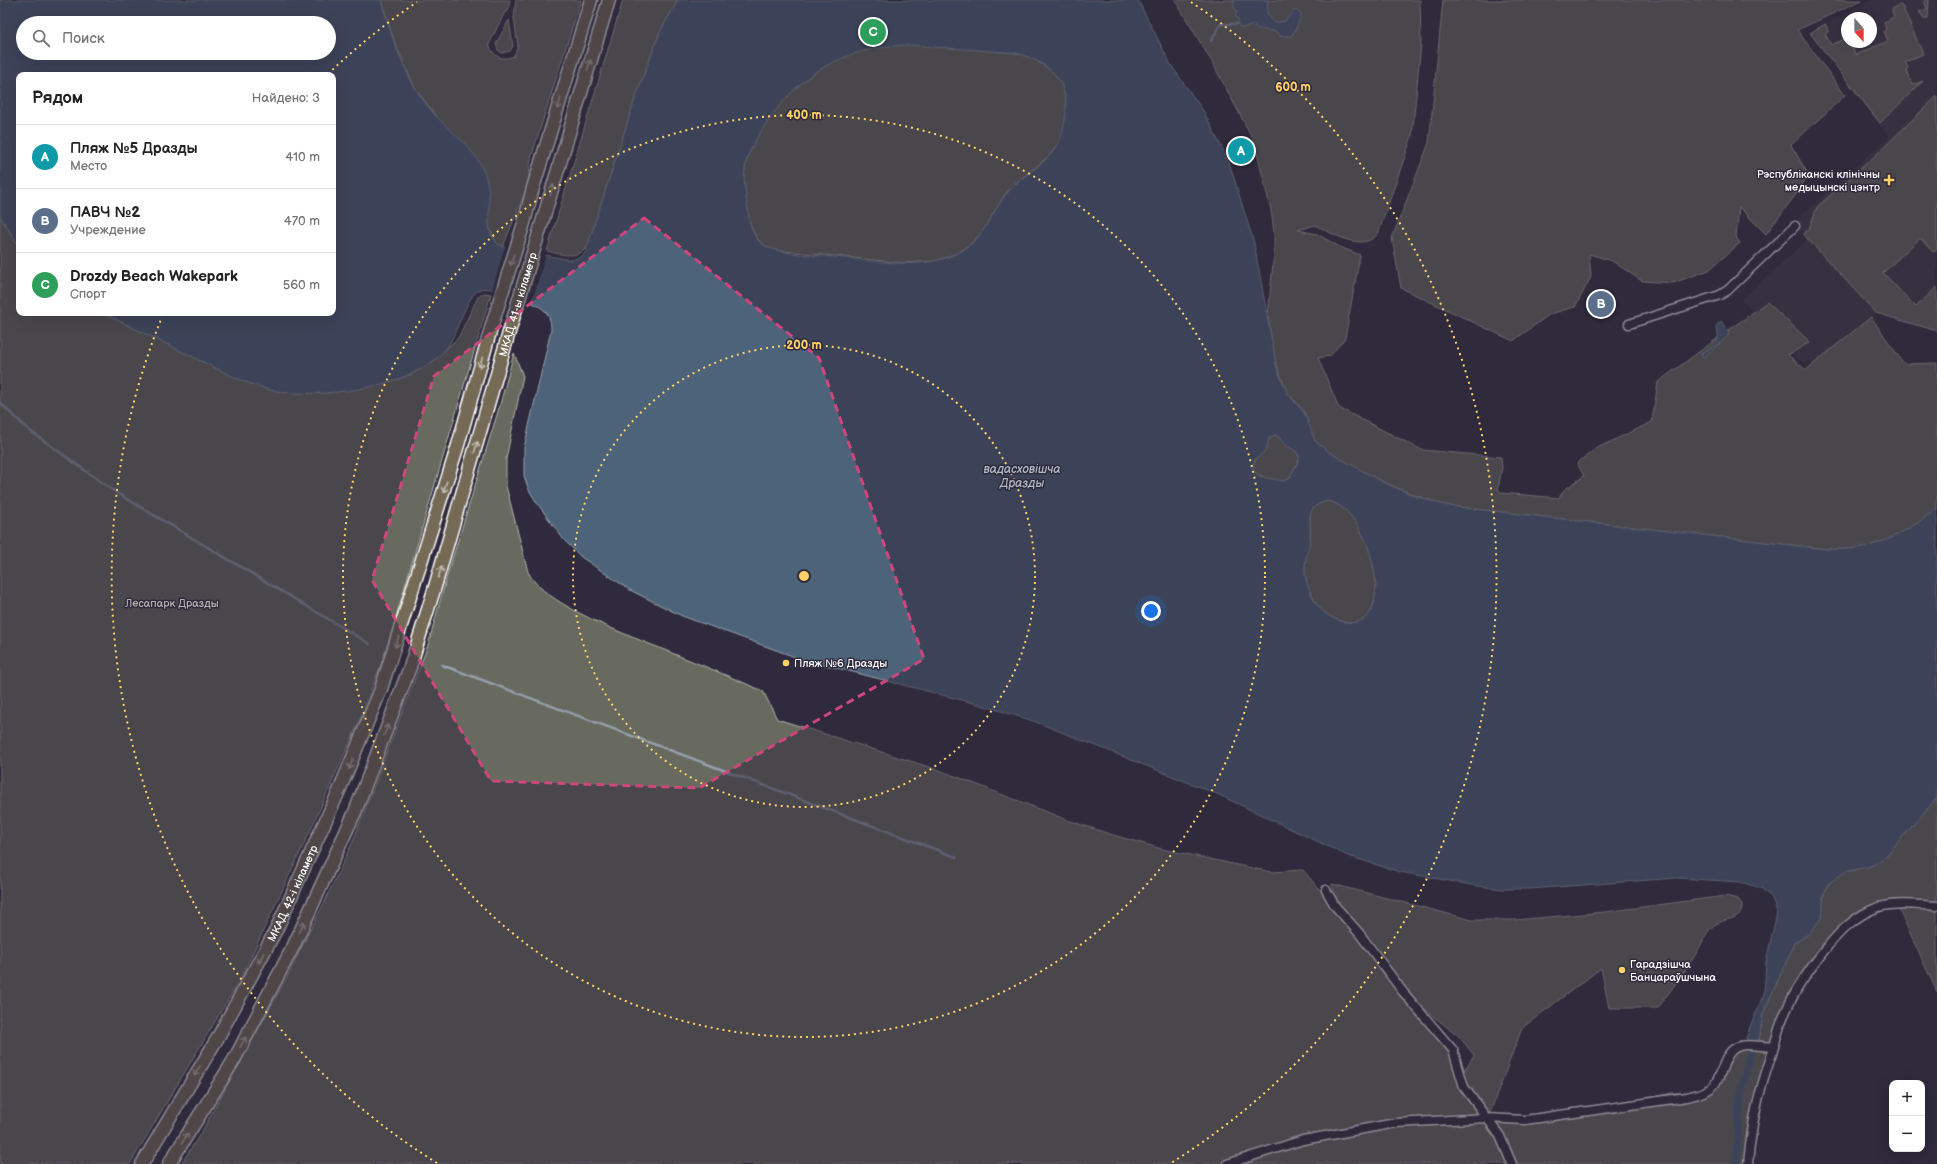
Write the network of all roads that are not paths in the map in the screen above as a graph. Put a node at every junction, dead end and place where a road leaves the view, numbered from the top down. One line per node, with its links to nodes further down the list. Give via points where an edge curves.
1 (591, 0): 5 (highway, МКАД, 41-ы кіламетр, one-way to 5)
2 (609, 0): 6 (highway, МКАД, 41-ы кіламетр, one-way to 2)
3 (1795, 226): 4 (street, via 1728,290)
4 (1629, 324)
5 (408, 605): 11 (highway, МКАД, 42-і кіламетр, one-way to 11, via 394,653 366,729 276,930 216,1039)
6 (428, 609): 12 (highway, МКАД, 42-і кіламетр, one-way to 6, via 234,1060 294,945 354,812 410,667)
7 (1326, 890): 10 (street, via 1335,906 1359,933 1403,992 1453,1050 1464,1087)
8 (1937, 906): 9 (street, via 1880,907 1852,921 1811,967 1786,1011)
9 (1771, 1047): 10 (street, via 1741,1045 1728,1053 1719,1077 1712,1087 1701,1094 1556,1117 1525,1120); 15 (street, via 1758,1094)
10 (1487, 1118): 13 (street, via 1396,1123 1303,1140); 14 (street, via 1500,1136)
11 (142, 1164)
12 (169, 1164)
13 (1227, 1164)
14 (1512, 1164)
15 (1748, 1164)

